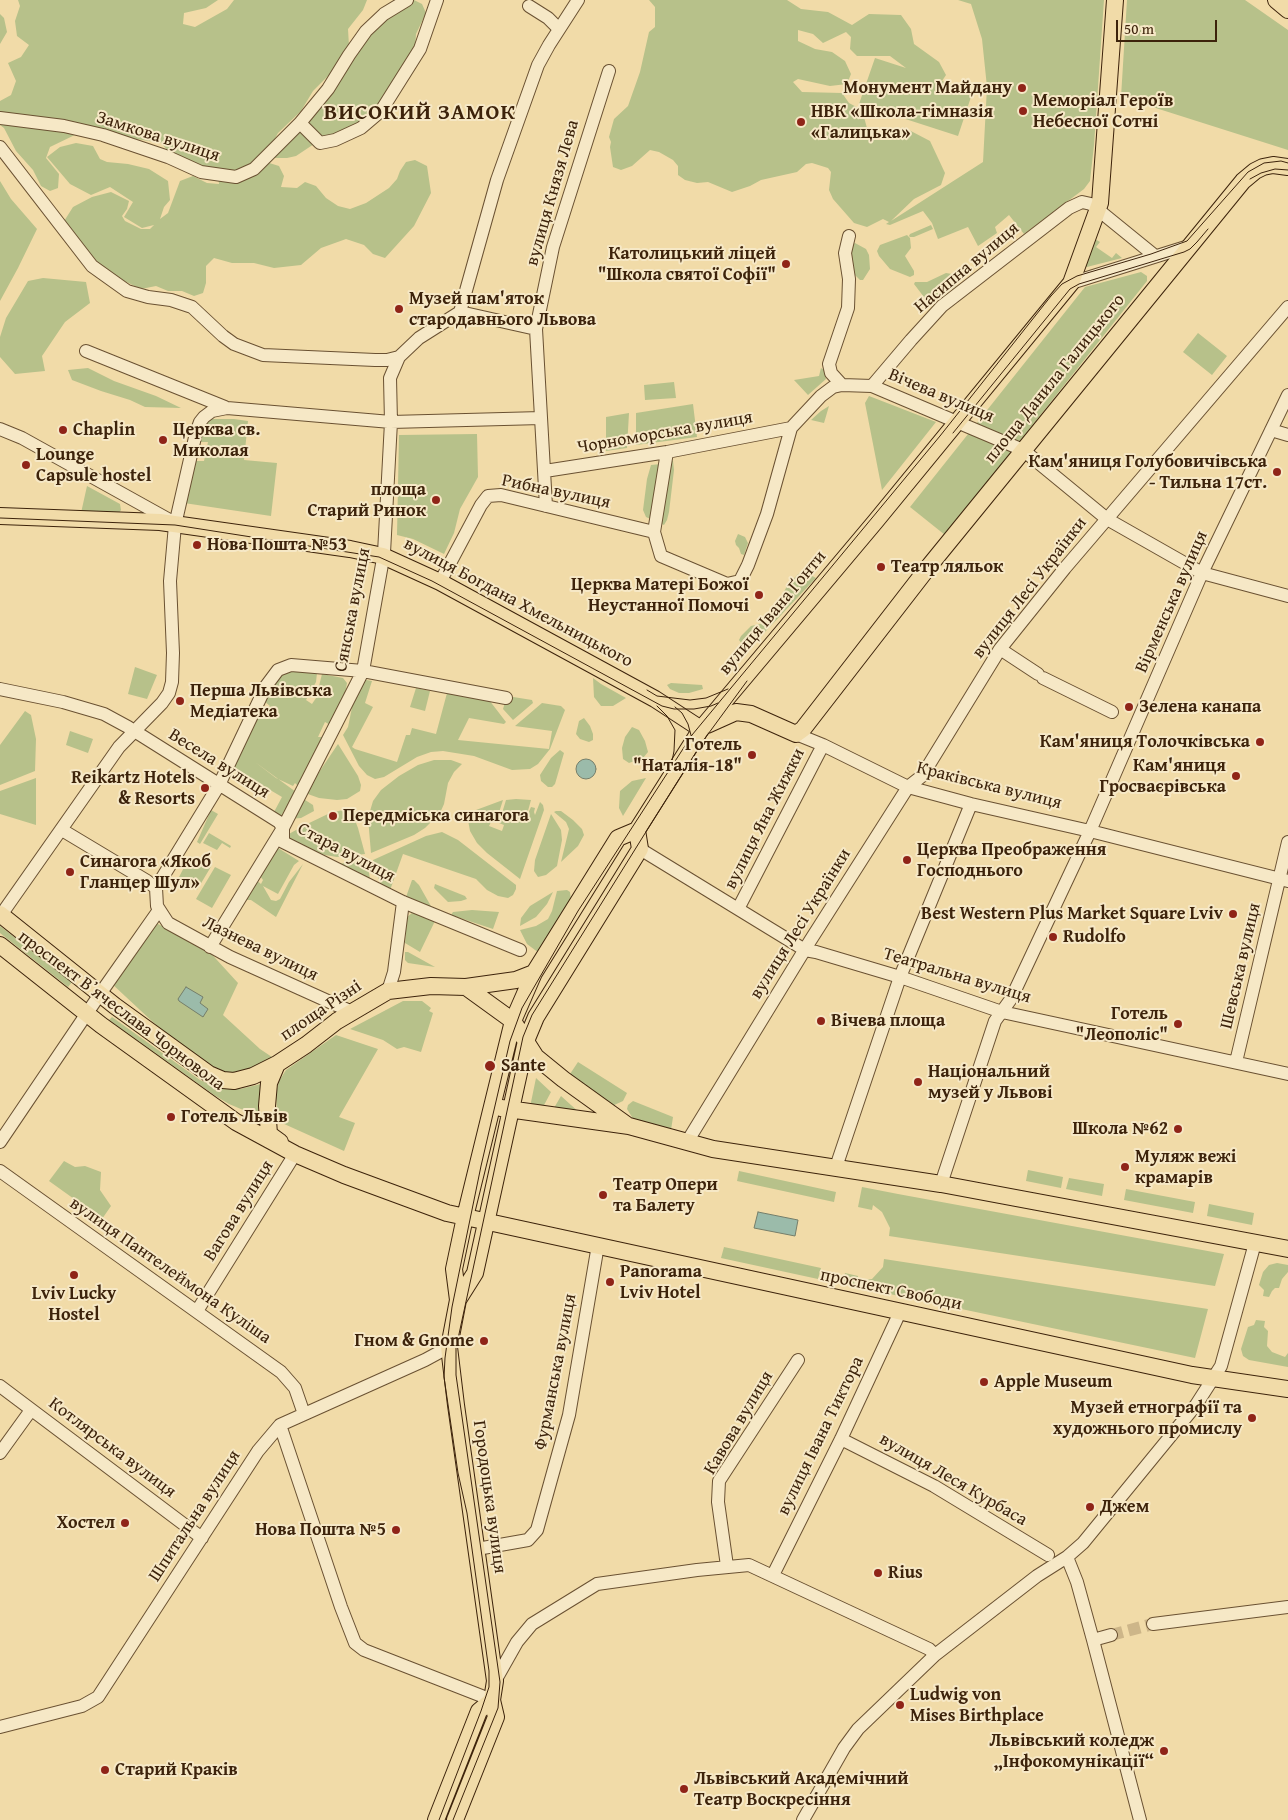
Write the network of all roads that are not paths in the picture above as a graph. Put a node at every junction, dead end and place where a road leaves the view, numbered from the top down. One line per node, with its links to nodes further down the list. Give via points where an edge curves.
1 (406, 0): 11 (street, Замкова вулиця, via 366,31 328,89)
2 (437, 0): 11 (street, via 420,49 381,111 361,128 320,143)
3 (578, 0): 8 (street)
4 (1115, 0): 14 (main road, via 1102,194)
5 (1276, 0): 7 (main road)
6 (529, 6): 8 (street)
7 (1288, 10)
8 (559, 29): 20 (street, via 538,65 497,180)
9 (609, 71): 21 (street, вулиця Князя Лева, via 553,247)
10 (0, 118): 11 (street, Замкова вулиця, via 64,126 103,135 201,172 236,177 254,169)
11 (300, 123)
12 (0, 147): 23 (street, via 92,266 127,291 192,307 234,344 263,355 375,360)
13 (1288, 167): 16 (main road, via 1273,164 1254,171)
14 (1098, 210): 17 (street); 18 (main road); 25 (street, Насипна вулиця, via 1082,202 1062,214 942,306)
15 (849, 236): 24 (street, via 845,253 849,279 848,308 830,364 831,373)
16 (1189, 246): 17 (street, площа Данила Галицького); 35 (main road, площа Данила Галицького)
17 (1154, 256): 18 (street, площа Данила Галицького)
18 (1070, 283): 30 (main road)
19 (1288, 307): 41 (street, вулиця Лесі Українки)
20 (460, 312): 21 (street); 23 (street, via 419,338)
21 (536, 329): 28 (street, вулиця Князя Лева)
22 (86, 351): 27 (street)
23 (399, 357): 29 (street, Сянська вулиця, via 390,378)
24 (842, 385): 25 (street, Вічева вулиця); 31 (street, via 821,396)
25 (872, 386): 30 (street, Вічева вулиця)
26 (1288, 395): 33 (street, Вірменська вулиця)
27 (227, 408): 29 (street); 43 (street, via 212,411 200,422)
28 (541, 418): 29 (street); 37 (street, вулиця Князя Лева)
29 (391, 422): 45 (street, Сянська вулиця)
30 (957, 422): 35 (street, Вічева вулиця); 54 (main road, вулиця Івана Ґонти)
31 (791, 428): 36 (street, Чорноморська вулиця); 44 (street, via 767,514 740,581 727,584 661,556)
32 (0, 430): 38 (street, вулиця Богдана Хмельницького, via 22,438)
33 (1271, 430): 34 (street); 46 (street, Вірменська вулиця)
34 (1288, 435)
35 (1023, 450): 41 (street, Вічева вулиця); 56 (main road, площа Данила Галицького)
36 (667, 452): 37 (street, Чорноморська вулиця); 44 (street)
37 (545, 471): 39 (street, вулиця Князя Лева)
38 (129, 497): 42 (street, via 134,505 133,515); 43 (street, вулиця Богдана Хмельницького)
39 (546, 506): 44 (street, Рибна вулиця); 47 (street, Рибна вулиця, via 501,495 488,496)
40 (0, 516): 42 (main road)
41 (1106, 519): 46 (street, Вічева вулиця); 49 (street, вулиця Лесі Українки)
42 (127, 521): 43 (main road)
43 (175, 523): 45 (main road, вулиця Богдана Хмельницького); 55 (street, via 170,581 172,682 162,703)
44 (654, 532)
45 (384, 556): 47 (main road, вулиця Богдана Хмельницького); 50 (street, Сянська вулиця)
46 (1202, 573): 48 (street, Вічева вулиця); 64 (street, Вірменська вулиця)
47 (440, 582): 54 (main road, вулиця Богдана Хмельницького, via 655,699)
48 (1288, 596)
49 (1000, 649): 53 (street, via 1041,676); 59 (street, вулиця Лесі Українки, via 922,776)
50 (363, 671): 52 (street); 58 (street, via 291,665 278,670 266,686); 61 (street, Сянська вулиця)
51 (0, 689): 55 (street, Весела вулиця, via 104,714)
52 (506, 698)
53 (1112, 712)
54 (701, 729): 56 (main road, Краківська вулиця, via 736,712 751,714); 63 (main road, вулиця Івана Ґонти)
55 (134, 731): 58 (street, Весела вулиця); 62 (street, via 119,747)
56 (796, 734): 57 (street, Краківська вулиця)
57 (823, 745): 59 (street, Краківська вулиця); 70 (street, вулиця Яна Жижки)
58 (219, 784): 61 (street, Весела вулиця, via 279,822); 68 (street)
59 (908, 787): 60 (street, Краківська вулиця); 76 (street, вулиця Лесі Українки)
60 (971, 804): 64 (street, Краківська вулиця); 78 (street)
61 (283, 828): 69 (street, Стара вулиця, via 283,842); 74 (street, Сянська вулиця)
62 (62, 830): 68 (street); 72 (street)
63 (637, 830): 66 (main road); 77 (main road, Городоцька вулиця, via 618,838)
64 (1090, 831): 67 (street, Краківська вулиця); 83 (street, Вірменська вулиця)
65 (1288, 842): 67 (street, Шевська вулиця)
66 (640, 849): 70 (street, Театральна вулиця); 86 (main road, Городоцька вулиця, via 536,1017)
67 (1284, 880): 87 (street, Шевська вулиця)
68 (156, 888): 71 (street)
69 (403, 902): 75 (street, Стара вулиця); 80 (street, Стара вулиця, via 394,972)
70 (738, 909): 76 (street, Театральна вулиця)
71 (159, 910): 74 (street, Лазнева вулиця, via 168,923); 81 (street)
72 (1, 915): 81 (main road, проспект Вʼячеслава Чорновола)
73 (0, 945): 84 (main road, проспект Вʼячеслава Чорновола)
74 (210, 946): 82 (street, Лазнева вулиця)
75 (520, 950)
76 (805, 950): 78 (street, Театральна вулиця); 95 (street, вулиця Лесі Українки)
77 (534, 973): 79 (main road, via 516,980); 85 (main road, Городоцька вулиця)
78 (900, 977): 83 (street, Театральна вулиця); 97 (street)
79 (466, 987): 80 (main road, via 431,986); 85 (main road)
80 (388, 992): 82 (main road, площа Різні)
81 (100, 994): 84 (street); 89 (main road, проспект Вʼячеслава Чорновола)
82 (352, 1012): 88 (main road, площа Різні)
83 (1002, 1012): 87 (street, Театральна вулиця); 99 (street, Вірменська вулиця, via 993,1026)
84 (87, 1014): 94 (street); 96 (main road, проспект Вʼячеслава Чорновола, via 236,1122)
85 (513, 1021): 86 (main road); 91 (main road, Городоцька вулиця)
86 (526, 1042): 92 (main road, Городоцька вулиця); 93 (main road, via 536,1056 563,1079)
87 (1236, 1062): 90 (street, Театральна вулиця)
88 (277, 1064): 89 (main road, площа Різні, via 234,1081); 96 (main road, площа Різні, via 269,1084 269,1134)
89 (209, 1074)
90 (1288, 1074)
91 (491, 1107): 92 (main road); 100 (main road, Городоцька вулиця)
92 (510, 1110): 93 (main road); 101 (main road, Городоцька вулиця)
93 (629, 1126): 95 (main road)
94 (0, 1142)
95 (687, 1142): 97 (main road, via 712,1149)
96 (295, 1154): 100 (main road, проспект Вʼячеслава Чорновола, via 344,1175); 106 (street, Вагова вулиця)
97 (836, 1167): 99 (main road)
98 (0, 1170): 106 (street, вулиця Пантелеймона Куліша)
99 (941, 1184): 102 (main road)
100 (465, 1217): 101 (main road, проспект Вʼячеслава Чорновола); 105 (main road, Городоцька вулиця, via 454,1269)
101 (486, 1223): 103 (main road, проспект Свободи); 105 (main road, Городоцька вулиця, via 475,1273)
102 (1255, 1243): 104 (main road); 110 (street, via 1220,1366)
103 (598, 1245): 107 (main road, проспект Свободи); 119 (street, Фурманська вулиця, via 570,1415 537,1530 528,1540)
104 (1288, 1249)
105 (458, 1300): 108 (main road, Городоцька вулиця)
106 (197, 1311): 114 (street, вулиця Пантелеймона Куліша, via 281,1372 294,1388)
107 (900, 1312): 110 (main road, проспект Свободи); 116 (street, вулиця Івана Тиктора)
108 (449, 1347): 114 (street, Шпитальна вулиця); 119 (main road, Городоцька вулиця)
109 (798, 1360): 122 (street, Кавова вулиця, via 719,1481 718,1502)
110 (1213, 1379): 112 (main road, проспект Свободи); 121 (street, via 1196,1405 1083,1543)
111 (0, 1386): 113 (street, Котлярська вулиця)
112 (1288, 1389)
113 (31, 1410): 117 (street); 118 (street, Котлярська вулиця)
114 (304, 1414): 115 (street, Шпитальна вулиця)
115 (280, 1426): 118 (street, Шпитальна вулиця, via 258,1451); 130 (street, via 355,1643 364,1650)
116 (841, 1439): 120 (street, вулиця Леся Курбаса, via 934,1486); 123 (street, вулиця Івана Тиктора)
117 (0, 1452)
118 (202, 1538): 131 (street, Шпитальна вулиця, via 98,1697 82,1706)
119 (478, 1549): 129 (main road, Городоцька вулиця)
120 (1048, 1555)
121 (1067, 1557): 127 (street); 128 (street)
122 (727, 1566): 123 (street, via 749,1565); 129 (street, via 597,1584 532,1624 517,1642)
123 (772, 1574): 128 (street)
124 (1288, 1607): 125 (street)
125 (1153, 1624)
126 (1111, 1636): 127 (street)
127 (1093, 1640): 135 (street)
128 (935, 1654): 134 (street, via 858,1729)
129 (495, 1681): 130 (main road, Городоцька вулиця)
130 (492, 1700): 132 (main road, via 479,1711); 133 (main road, Городоцька вулиця, via 496,1717)
131 (0, 1727)
132 (437, 1817): 133 (main road)
133 (455, 1820)
134 (803, 1820)
135 (1140, 1820)

